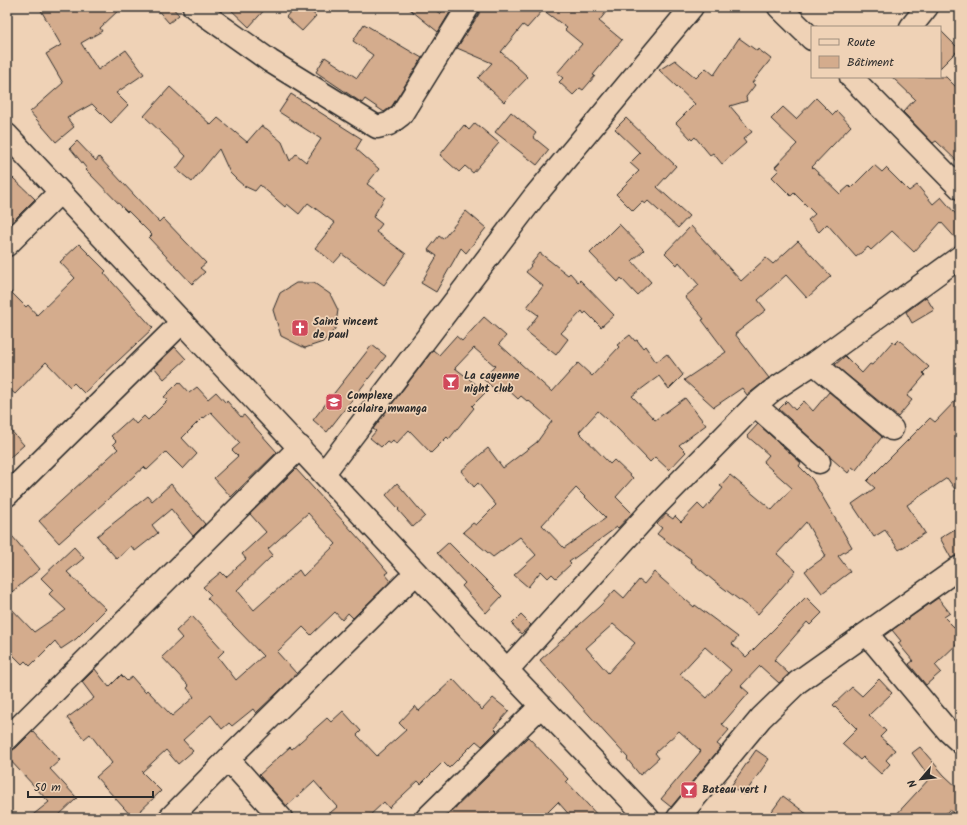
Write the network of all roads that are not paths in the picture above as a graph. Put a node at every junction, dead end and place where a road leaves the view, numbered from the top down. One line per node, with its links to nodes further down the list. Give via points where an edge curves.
1 (194, 7): 2 (street, via 270,61 377,127 389,124 401,115)
2 (468, 7)
3 (692, 7): 20 (street, via 534,197)
4 (780, 7): 7 (street)
5 (927, 7): 6 (street)
6 (912, 26)
7 (811, 38)
8 (861, 80): 10 (street)
9 (7, 135): 11 (street)
10 (960, 188)
11 (60, 192): 12 (street); 14 (street)
12 (7, 245)
13 (960, 257): 15 (street)
14 (182, 322): 18 (street); 21 (street)
15 (814, 363): 16 (street); 17 (street)
16 (755, 405): 19 (street); 25 (street, via 651,511)
17 (892, 429)
18 (300, 447): 20 (street); 27 (street)
19 (819, 462)
20 (324, 473): 23 (street)
21 (7, 495)
22 (960, 567): 24 (street)
23 (416, 573): 25 (street); 29 (street)
24 (867, 634): 28 (street); 34 (street, via 798,682 761,718)
25 (507, 670): 26 (street)
26 (541, 706): 32 (street); 33 (street)
27 (7, 739)
28 (960, 742)
29 (228, 759): 30 (street); 31 (street)
30 (170, 818)
31 (281, 818)
32 (427, 818)
33 (648, 818)
34 (678, 818)

